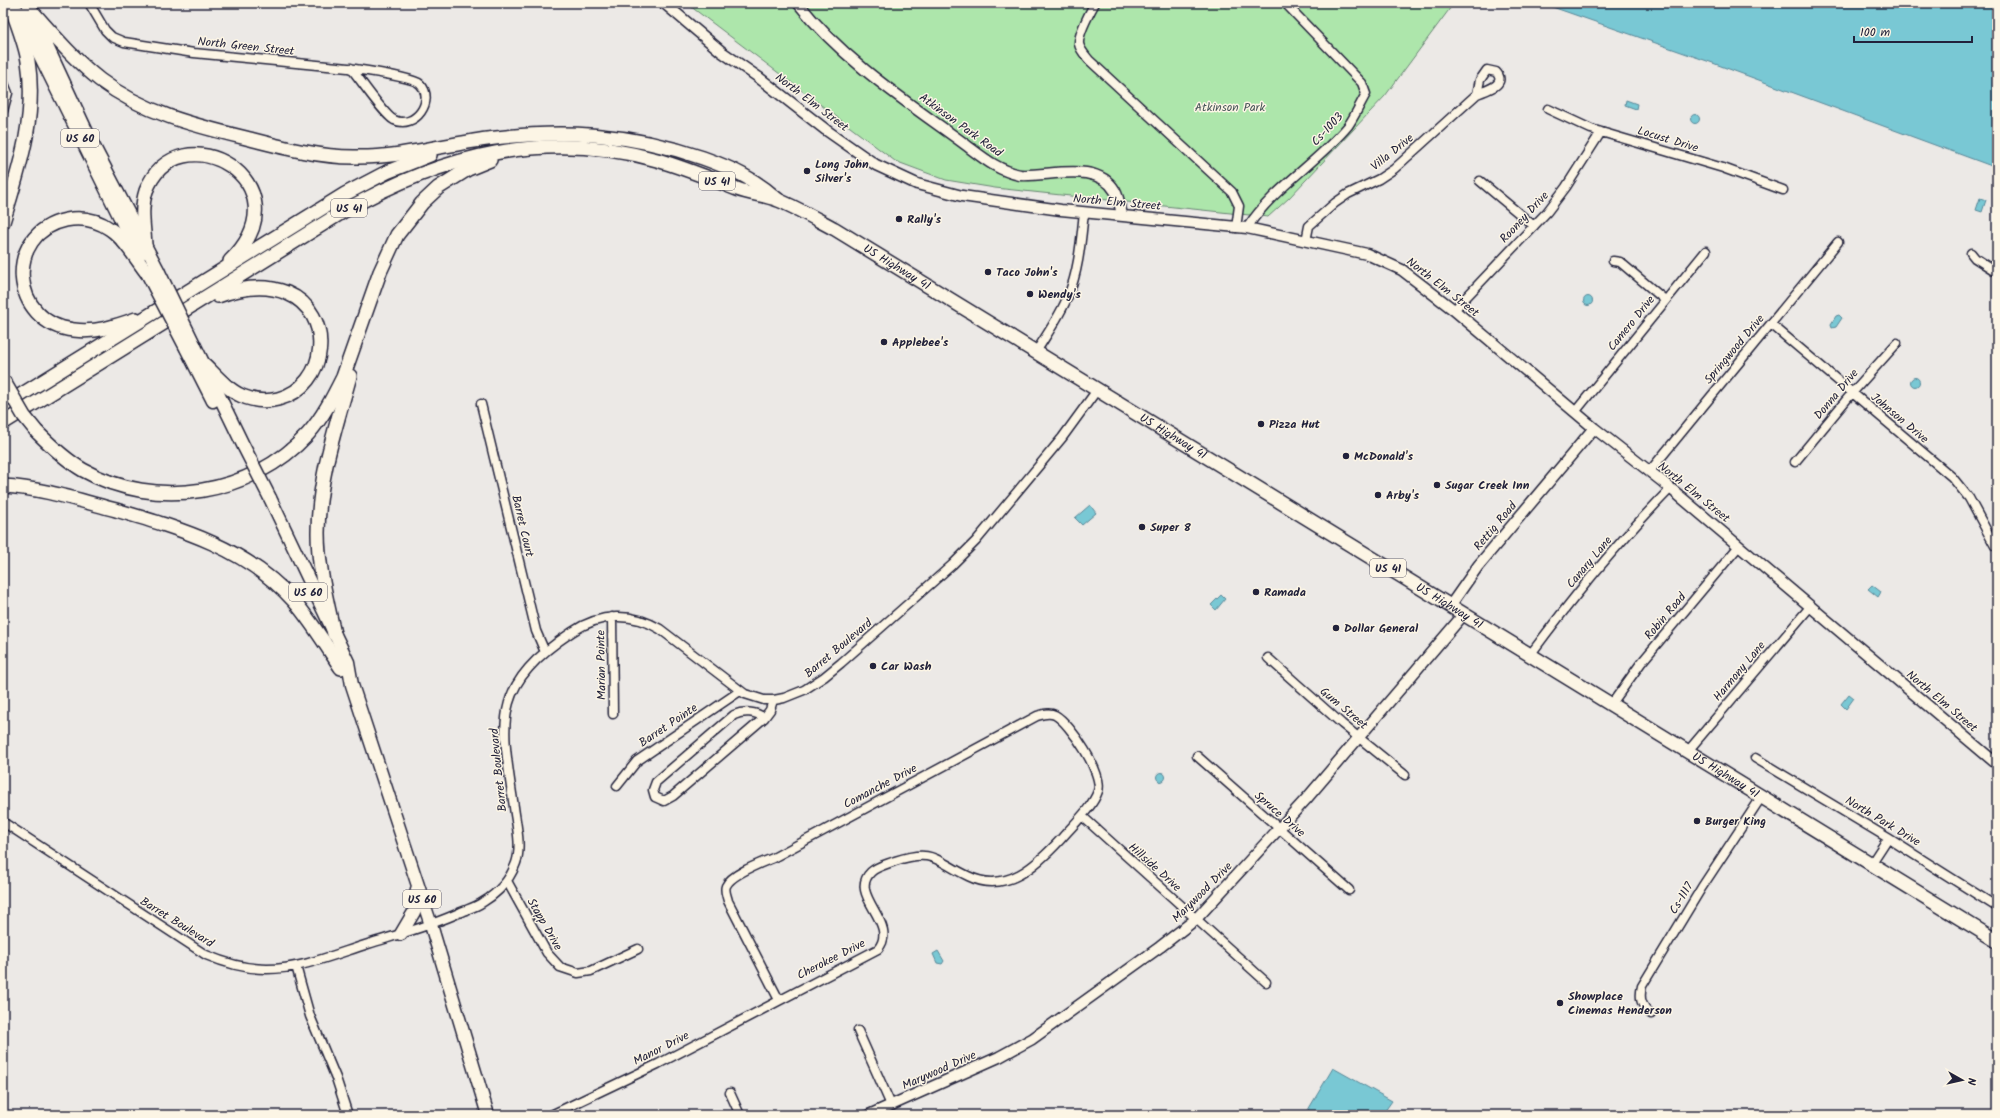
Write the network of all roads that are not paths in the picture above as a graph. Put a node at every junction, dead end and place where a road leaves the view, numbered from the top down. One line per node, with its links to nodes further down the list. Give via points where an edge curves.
1 (10, 3): 22 (highway, via 28,59 31,100 26,141)
2 (14, 3): 32 (main road, US 60)
3 (88, 3): 9 (street, North Green Street, via 105,30 112,37 124,42 194,53)
4 (664, 3): 20 (street, North Elm Street, via 722,52 863,156 896,176 946,194)
5 (798, 3): 21 (street, Atkinson Park Road, via 813,22 847,55 993,165 1010,173 1024,175 1081,172 1094,174 1114,189)
6 (1095, 3): 24 (street, via 1084,25 1079,43 1082,52 1232,192 1239,206)
7 (1285, 3): 25 (street, Cs-1003, via 1362,83 1366,94 1349,125 1264,205)
8 (28, 5): 15 (highway, via 69,54 102,82 139,104 180,120 289,148 333,156 390,155); 28 (main road, US 60, via 92,143)
9 (351, 68): 9 (street, North Green Street, via 419,82 424,89 424,106 420,115 412,120 398,121 386,114)
10 (3, 81): 13 (street, via 8,93)
11 (1477, 94): 26 (street, Villa Drive, via 1387,175 1335,203 1309,226)
12 (1548, 109): 14 (street, Locust Drive)
13 (3, 111)
14 (1601, 132): 18 (street, Locust Drive, via 1723,168); 23 (street, Rooney Drive, via 1566,187)
15 (452, 146): 19 (highway, US 41, via 484,139 570,132 655,143 737,171); 34 (highway, US 41, via 366,183)
16 (520, 148): 19 (highway, US 41, via 574,148 626,153 658,160 752,194); 35 (highway, via 468,169 422,203 397,235); 37 (highway, US 41, via 447,165 391,186 344,211)
17 (1480, 181): 23 (street)
18 (1783, 190)
19 (777, 199): 43 (highway, US Highway 41 / US 41, via 835,229)
20 (1084, 212): 21 (street, North Elm Street); 43 (street, via 1070,291 1061,312)
21 (1122, 215): 24 (street, North Elm Street)
22 (3, 222)
23 (1534, 226): 38 (street, Rooney Drive)
24 (1236, 228): 25 (street, North Elm Street)
25 (1247, 228): 26 (street, North Elm Street)
26 (1306, 241): 38 (street, North Elm Street, via 1368,254 1391,263)
27 (1838, 242): 40 (street, Springwood Drive)
28 (145, 245): 32 (main road, US 60); 34 (highway, via 143,203 146,191 159,171 174,160 192,155 222,160 237,170 245,180 251,192 255,212 252,230 242,247)
29 (1706, 251): 36 (street, Camero Drive)
30 (1971, 253): 33 (street)
31 (1613, 261): 36 (street, via 1620,262)
32 (152, 271): 39 (highway, via 115,233 97,222 76,219 55,224 38,235 26,252 22,280 28,300 36,312 60,328 105,329); 42 (main road, US 60, bridge)
33 (1997, 272)
34 (209, 279): 39 (highway, US 41)
35 (373, 292): 45 (highway, bridge, via 343,377 322,416 308,433 284,456 269,466 240,480 200,491 170,493 140,490 114,484 84,470 66,459 36,432); 65 (highway, via 326,463 320,499 319,557)
36 (1665, 300): 50 (street, Camero Drive)
37 (194, 305): 44 (highway, via 239,290 259,288 279,291 292,295 302,303 314,318 319,330 320,356 312,375 299,389 281,398 262,401 242,396); 51 (highway, US 41)
38 (1454, 310): 50 (street, North Elm Street)
39 (157, 312): 49 (highway, US 41)
40 (1771, 324): 47 (street, Johnson Drive); 55 (street, Springwood Drive)
41 (1897, 343): 47 (street, Donna Drive)
42 (190, 346): 44 (main road, US 60); 53 (main road, US 60)
43 (1036, 352): 46 (highway, US Highway 41 / US 41)
44 (205, 365): 53 (main road, US 60)
45 (3, 380)
46 (1097, 390): 61 (highway, US Highway 41 / US 41); 72 (street, Barret Boulevard, via 1062,438 979,538 952,566 824,677 794,695)
47 (1852, 393): 54 (street, Donna Drive); 60 (street, Johnson Drive, via 1958,483)
48 (481, 404): 66 (street, Barret Court, via 536,631)
49 (3, 406)
50 (1575, 412): 52 (street, North Elm Street)
51 (3, 423)
52 (1594, 428): 55 (street, North Elm Street); 61 (street, Rettig Road, via 1478,566)
53 (241, 448): 58 (main road, US 60)
54 (1795, 462)
55 (1649, 472): 57 (street, North Elm Street)
56 (3, 486): 69 (highway, via 58,494 188,532 226,549 254,566 286,594 306,617)
57 (1671, 488): 59 (street, North Elm Street); 67 (street, Canary Lane, via 1606,560)
58 (266, 499): 65 (main road, US 60, via 306,570); 69 (main road, US 60)
59 (1739, 546): 62 (street, North Elm Street); 73 (street, Robin Road, via 1641,663)
60 (1995, 546)
61 (1450, 606): 63 (highway, US Highway 41 / US 41)
62 (1810, 607): 77 (street, Harmony Lane); 80 (street, North Elm Street)
63 (1464, 614): 67 (highway, US Highway 41 / US 41); 76 (street, Marywood Drive)
64 (612, 616): 66 (street, Barret Boulevard, via 585,624); 71 (street, Barret Boulevard, via 632,617 656,626); 74 (street, Marian Pointe)
65 (334, 634): 70 (main road, US 60, via 348,662)
66 (545, 652): 89 (street, Barret Boulevard, via 517,682 506,712 504,726 507,759 518,842 517,861)
67 (1530, 655): 73 (highway, US Highway 41 / US 41)
68 (1268, 658): 76 (street, Gum Street)
69 (341, 668): 70 (main road, US 60)
70 (352, 685): 90 (main road, US 60)
71 (740, 691): 72 (street, Barret Boulevard, via 754,698); 82 (street, Barret Pointe, via 637,761)
72 (773, 700): 75 (street)
73 (1611, 705): 77 (highway, US Highway 41 / US 41)
74 (613, 714)
75 (764, 718): 75 (street, via 747,712 734,716 656,782 653,790 656,797 664,801 673,796)
76 (1358, 736): 81 (street, Gum Street); 86 (street, Marywood Drive)
77 (1688, 752): 83 (highway, US Highway 41 / US 41)
78 (1197, 756): 86 (street, Spruce Drive)
79 (1755, 758): 87 (street, North Park Drive)
80 (1997, 764)
81 (1405, 775)
82 (617, 786)
83 (1762, 796): 88 (highway, US Highway 41 / US 41); 101 (street, Cs-1117, via 1702,886 1642,986 1640,999)
84 (1082, 816): 93 (street, Hillside Drive); 100 (street, Cherokee Drive, via 1042,860 1028,871 1011,878 978,880 963,874 942,860 920,855 876,868 867,876 864,885 882,926 882,944 878,949); 100 (street, Comanche Drive, via 1098,790 1096,771 1064,722 1054,715 1043,714 738,875 728,882 726,893)
85 (3, 822): 98 (street, Barret Boulevard, via 206,955 258,969)
86 (1279, 829): 91 (street, Spruce Drive); 93 (street, Marywood Drive)
87 (1888, 838): 88 (street); 92 (street, North Park Drive)
88 (1872, 864): 96 (highway, US Highway 41 / US 41)
89 (507, 881): 94 (street, Barret Boulevard, via 498,892 482,903); 97 (street, Stapp Drive, via 547,953 560,967 578,972 591,971)
90 (417, 883): 94 (main road, US 60); 95 (main road, via 414,912)
91 (1349, 890)
92 (1997, 907)
93 (1196, 919): 99 (street, Hillside Drive); 104 (street, Marywood Drive, via 1042,1033 999,1057)
94 (431, 925): 95 (street, Barret Boulevard); 106 (main road, US 60)
95 (401, 934): 98 (street, Barret Boulevard)
96 (1997, 941)
97 (638, 949)
98 (296, 966): 105 (street, via 310,1016 336,1078)
99 (1266, 982)
100 (779, 1000): 107 (street, Manor Drive, via 658,1064)
101 (1651, 1014)
102 (858, 1031): 104 (street)
103 (730, 1092): 108 (street)
104 (891, 1105): 109 (street, Marywood Drive)
105 (348, 1115)
106 (488, 1115)
107 (551, 1115)
108 (740, 1115)
109 (869, 1115)

